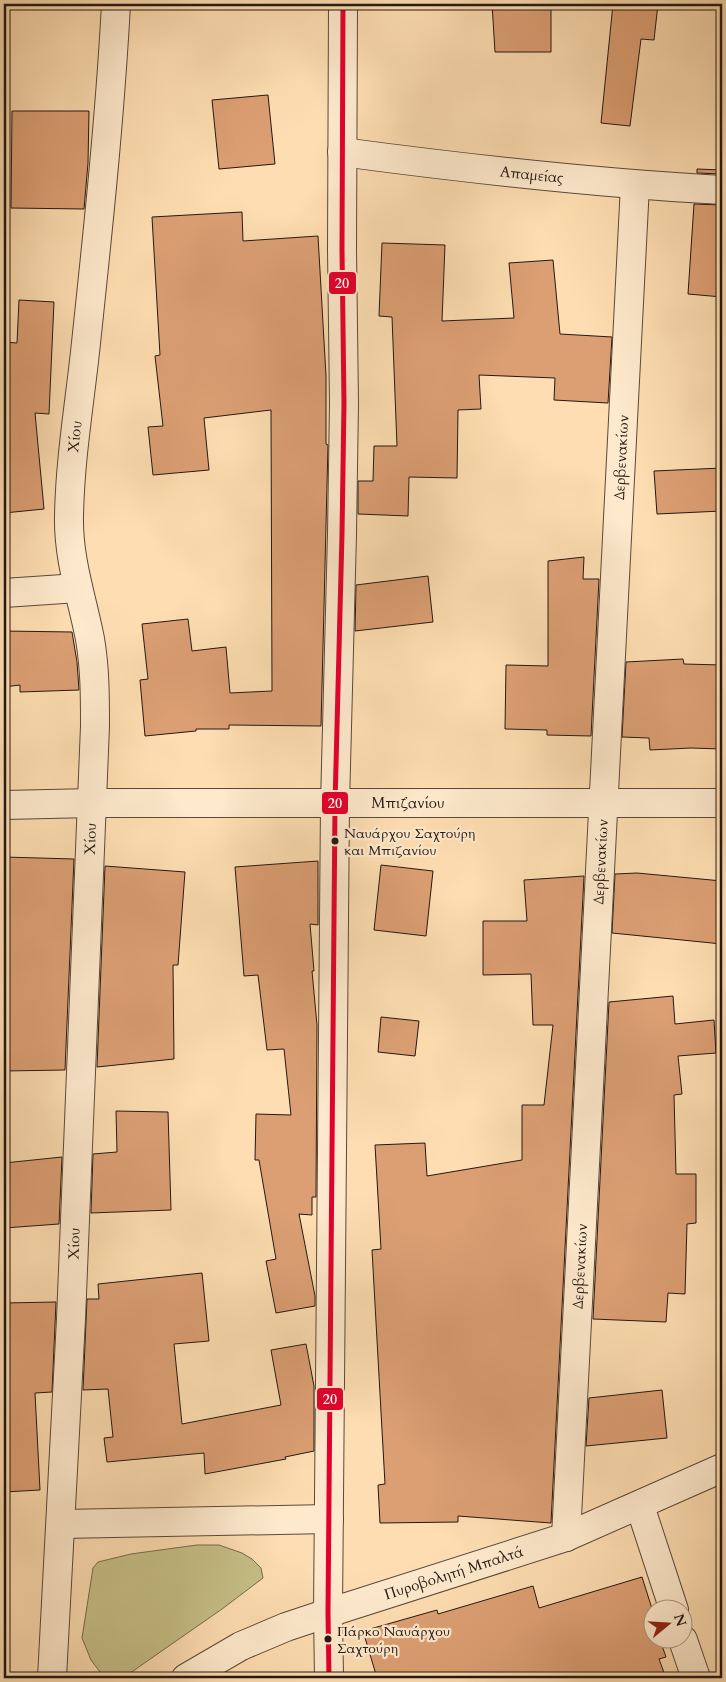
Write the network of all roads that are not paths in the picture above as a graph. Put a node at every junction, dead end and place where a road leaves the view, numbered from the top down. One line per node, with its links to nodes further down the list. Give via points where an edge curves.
1 (116, 4): 6 (street, Χίου, via 102,190 70,491 69,541)
2 (343, 4): 3 (street)
3 (342, 152): 4 (street, Απαμείας, via 461,168); 10 (street, via 344,403)
4 (635, 185): 5 (street, Απαμείας); 11 (street, Δερβενακίων)
5 (722, 190)
6 (78, 588): 7 (street); 8 (street, Χίου, via 93,661)
7 (4, 594)
8 (93, 803): 10 (street, Μπιζανίου); 12 (street, Μπιζανίου); 16 (street, Χίου)
9 (722, 803): 11 (street, Μπιζανίου)
10 (335, 804): 11 (street, Μπιζανίου); 15 (street)
11 (604, 804): 17 (street, Δερβενακίων)
12 (4, 805)
13 (722, 1468): 14 (street, Πυροβολητή Μπαλτά)
14 (640, 1506): 17 (street, Πυροβολητή Μπαλτά); 18 (street)
15 (328, 1519): 16 (street); 19 (street)
16 (60, 1524): 21 (street, Χίου)
17 (566, 1537): 19 (street, Πυροβολητή Μπαλτά)
18 (671, 1600)
19 (328, 1613): 22 (street, Πυροβολητή Μπαλτά, via 242,1646); 23 (street)
20 (686, 1650): 24 (street)
21 (52, 1678)
22 (186, 1678)
23 (330, 1678)
24 (696, 1678)

